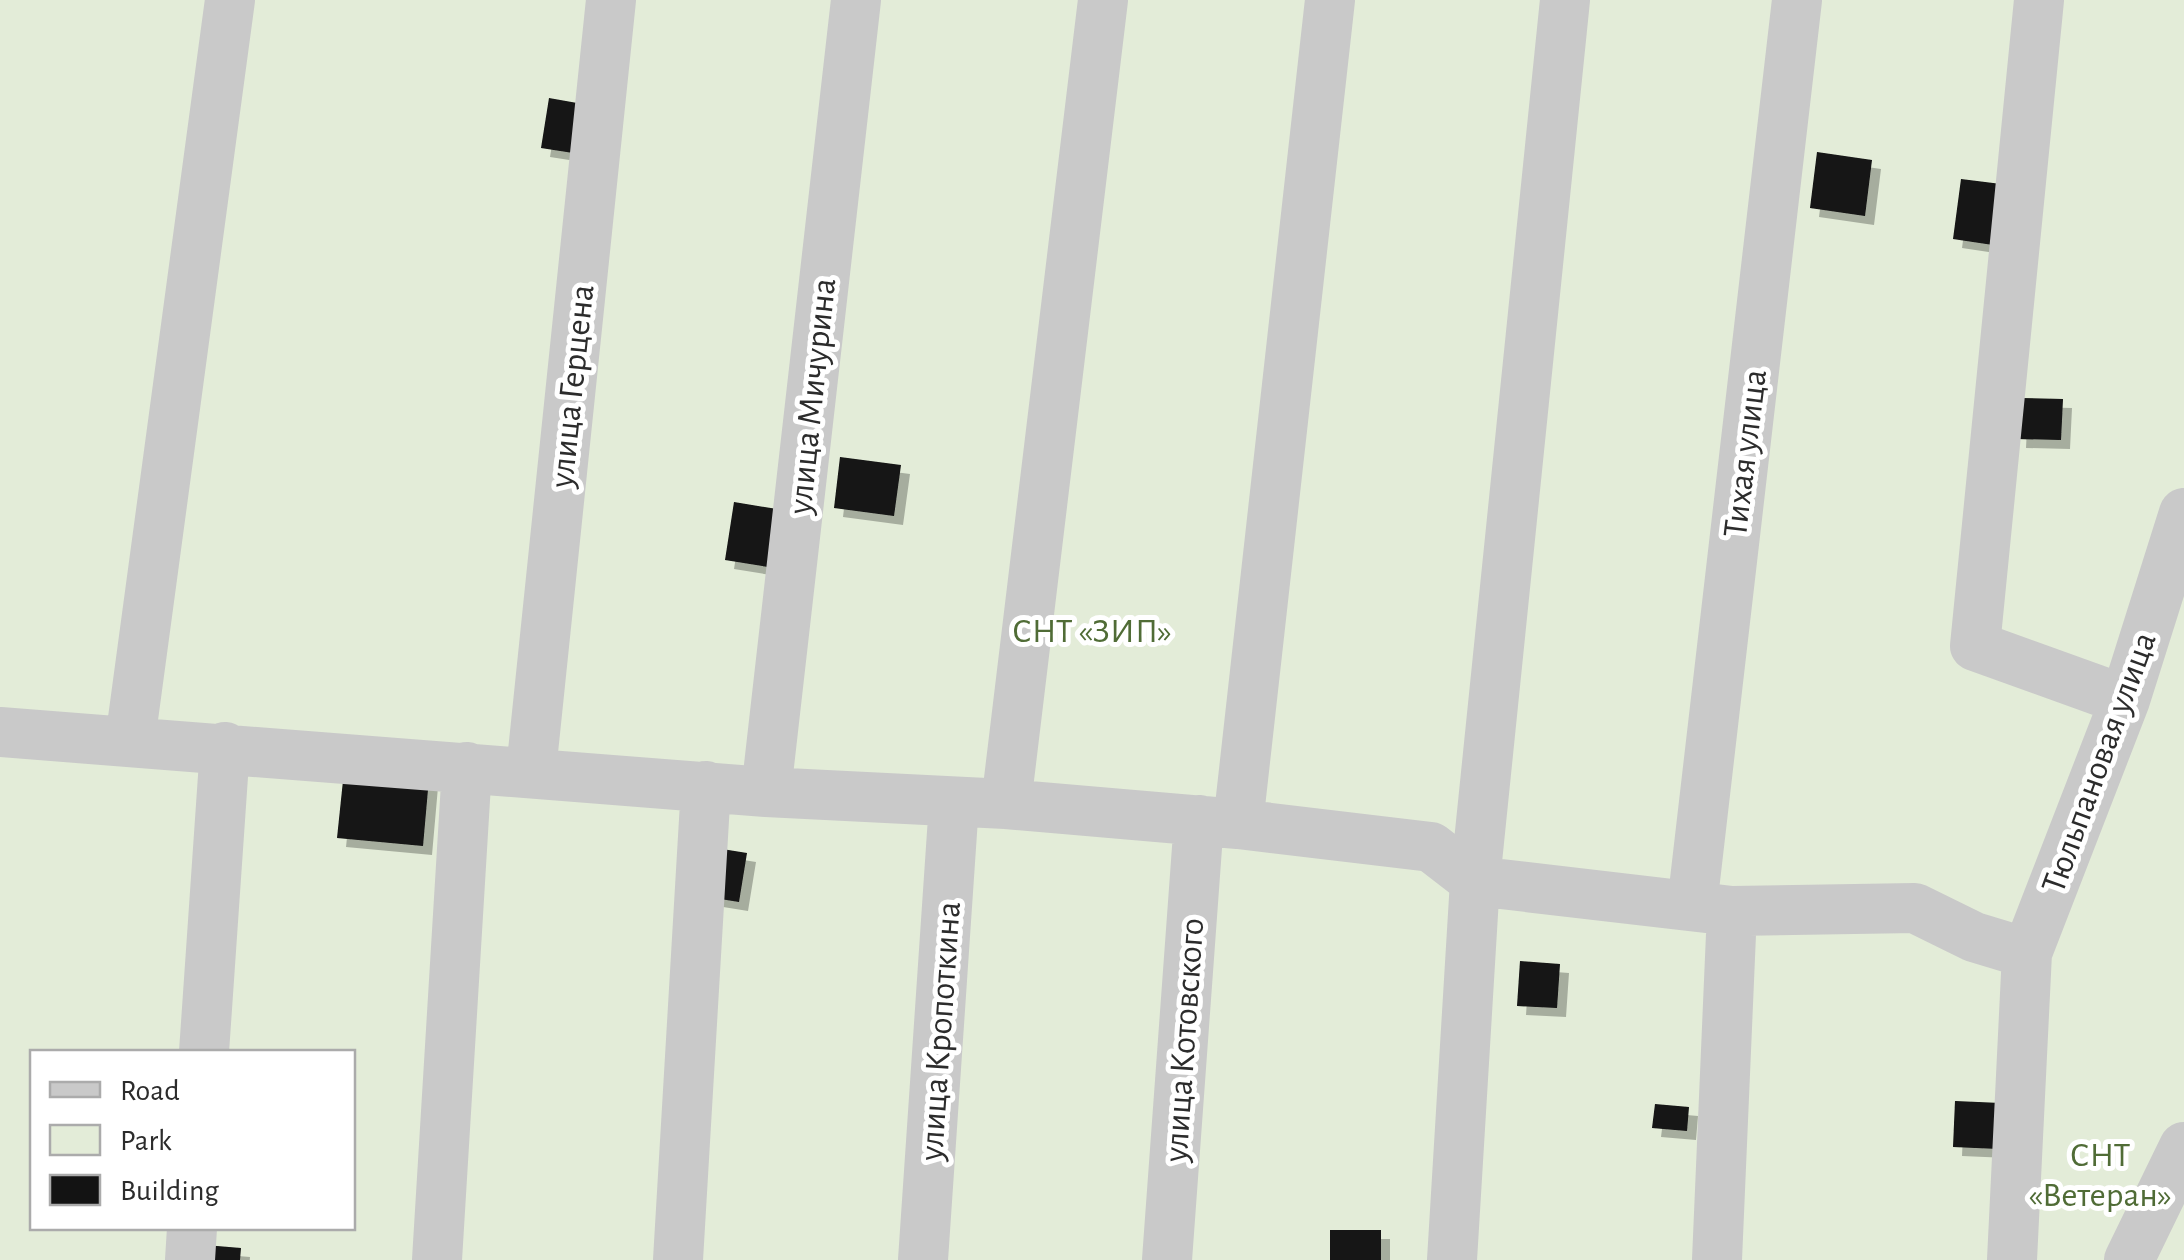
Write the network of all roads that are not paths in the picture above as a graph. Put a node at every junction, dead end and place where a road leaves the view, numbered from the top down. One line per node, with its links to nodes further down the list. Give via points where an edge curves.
1 (230, 0): 12 (street)
2 (611, 0): 15 (street, улица Герцена)
3 (856, 0): 17 (street, улица Мичурина)
4 (1103, 0): 19 (street)
5 (1330, 0): 20 (street, улица Котовского)
6 (1564, 0): 21 (street)
7 (1797, 0): 22 (street, Тихая улица)
8 (2039, 0): 10 (street, via 1975,646)
9 (2183, 518): 10 (street, Тюльпановая улица)
10 (2125, 700): 23 (street, Тюльпановая улица)
11 (0, 732): 12 (street)
12 (130, 742): 13 (street)
13 (225, 747): 14 (street); 24 (street)
14 (467, 767): 15 (street); 28 (street)
15 (532, 772): 16 (street)
16 (706, 786): 17 (street); 29 (street)
17 (766, 792): 18 (street)
18 (954, 803): 19 (street); 30 (street, улица Кропоткина)
19 (1006, 804): 20 (street)
20 (1218, 822): 21 (street, via 1431,846); 31 (street, улица Котовского)
21 (1475, 881): 22 (street); 32 (street)
22 (1712, 909): 23 (street, via 1915,908); 33 (street, Тихая улица)
23 (2027, 953): 34 (street, Тюльпановая улица)
24 (204, 1050)
25 (2184, 1146): 35 (street)
26 (192, 1230): 27 (street)
27 (190, 1260)
28 (437, 1260)
29 (678, 1260)
30 (923, 1260)
31 (1166, 1260)
32 (1452, 1260)
33 (1717, 1260)
34 (2012, 1260)
35 (2129, 1260)

